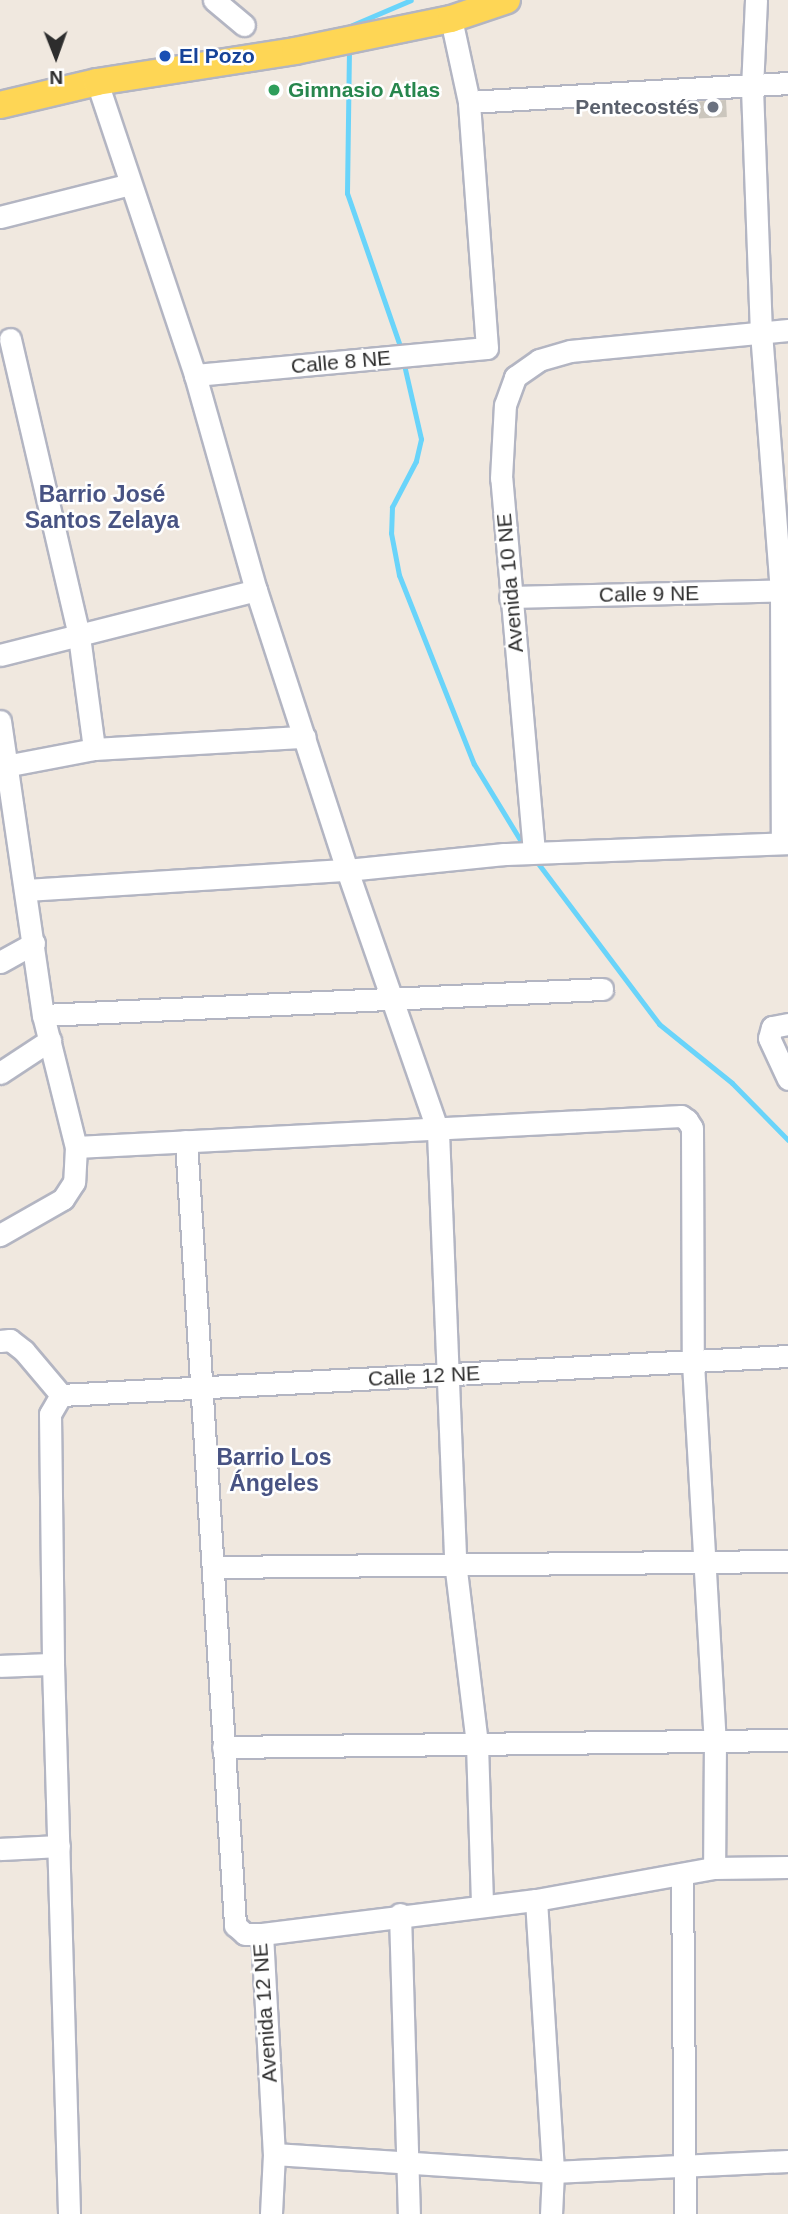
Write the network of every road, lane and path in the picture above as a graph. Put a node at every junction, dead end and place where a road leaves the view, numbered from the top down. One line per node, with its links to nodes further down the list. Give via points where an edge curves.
1 (214, 0): 2 (street, via 244,25)
2 (243, 0)
3 (507, 0): 5 (main road)
4 (756, 0): 8 (street)
5 (451, 19): 6 (main road, via 295,51); 9 (street)
6 (97, 82): 10 (main road); 11 (street)
7 (788, 83): 8 (street)
8 (752, 88): 9 (street); 14 (street)
9 (469, 102): 16 (street, Calle 8 NE, via 486,348)
10 (0, 105)
11 (130, 184): 12 (street); 16 (street)
12 (0, 217)
13 (788, 330): 14 (street)
14 (761, 332): 18 (street); 19 (street, Avenida 10 NE, via 570,351 539,360 515,377 505,405 501,478)
15 (10, 339): 20 (street)
16 (195, 375): 17 (street)
17 (256, 590): 20 (street); 23 (street)
18 (784, 591): 19 (street, Calle 9 NE); 26 (street)
19 (510, 597): 27 (street, Avenida 10 NE)
20 (79, 636): 21 (street); 24 (street)
21 (0, 655)
22 (0, 722): 25 (street)
23 (305, 737): 24 (street); 28 (street)
24 (93, 749): 25 (street)
25 (2, 765): 29 (street)
26 (785, 843): 27 (street)
27 (544, 852): 28 (street)
28 (347, 870): 29 (street); 33 (street)
29 (26, 890): 30 (street)
30 (34, 943): 31 (street); 34 (street)
31 (0, 962)
32 (602, 989): 33 (street)
33 (394, 999): 34 (street); 39 (street)
34 (43, 1015): 36 (street)
35 (780, 1026): 38 (street, via 771,1050)
36 (50, 1040): 37 (street); 41 (street)
37 (0, 1073)
38 (788, 1079)
39 (438, 1132): 40 (street); 45 (street, via 681,1116 687,1120 692,1128); 46 (street)
40 (186, 1140): 41 (street); 47 (street)
41 (76, 1147): 42 (street, via 74,1182 63,1199)
42 (0, 1235)
43 (0, 1341): 48 (street, via 10,1340 24,1351)
44 (788, 1356): 45 (street, Calle 12 NE)
45 (693, 1363): 46 (street, Calle 12 NE); 49 (street)
46 (449, 1374): 47 (street, Calle 12 NE); 51 (street)
47 (203, 1387): 48 (street, Calle 12 NE); 52 (street)
48 (61, 1395): 53 (street, via 50,1413)
49 (707, 1560): 50 (street); 51 (street); 55 (street)
50 (788, 1561)
51 (455, 1562): 52 (street); 57 (street)
52 (215, 1567): 58 (street)
53 (53, 1664): 54 (street); 59 (street)
54 (0, 1666)
55 (715, 1739): 56 (street); 57 (street); 62 (street)
56 (788, 1740)
57 (477, 1744): 58 (street); 65 (street)
58 (223, 1747): 67 (street, Avenida 12 NE, via 235,1926 245,1934)
59 (59, 1846): 60 (street); 73 (street)
60 (0, 1849)
61 (788, 1867): 62 (street)
62 (714, 1868): 63 (street)
63 (682, 1874): 64 (street); 71 (street)
64 (537, 1900): 65 (street); 72 (street)
65 (482, 1905): 66 (street)
66 (400, 1914): 67 (street); 70 (street)
67 (262, 1934): 68 (street, Avenida 12 NE)
68 (274, 2154): 70 (street); 74 (street, Avenida 12 NE)
69 (788, 2161): 71 (street)
70 (411, 2163): 72 (street); 75 (street)
71 (687, 2169): 72 (street); 77 (street)
72 (553, 2172): 76 (street)
73 (69, 2214)
74 (271, 2214)
75 (409, 2214)
76 (551, 2214)
77 (685, 2214)

